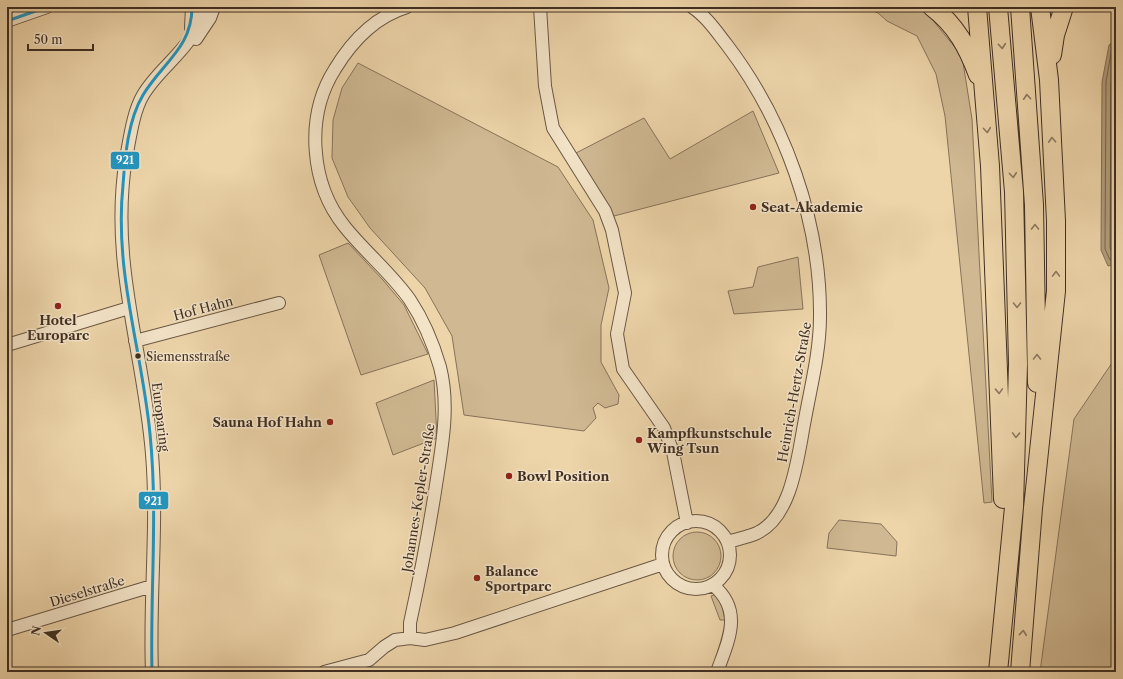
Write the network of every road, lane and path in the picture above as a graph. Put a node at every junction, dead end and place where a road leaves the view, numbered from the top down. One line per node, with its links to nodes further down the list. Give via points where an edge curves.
1 (48, 7): 14 (street)
2 (192, 7): 15 (street, via 190,29)
3 (202, 7): 15 (street, via 195,32)
4 (214, 7): 15 (street, via 204,29 188,49)
5 (407, 7): 30 (street, Johannes-Kepler-Straße, via 368,27 346,51 323,94 318,111 315,145 318,170 331,206 344,226 409,299 426,326 440,368 445,428 410,623)
6 (540, 7): 23 (street, via 544,86 553,128 605,211 612,230 625,293 617,334 623,369 664,428 673,452)
7 (692, 7): 24 (street, Heinrich-Hertz-Straße, via 712,25 741,64 775,124 794,172 810,227 818,271 819,340 794,474 783,506 773,520 758,532)
8 (932, 7): 17 (highway, via 958,31 972,58)
9 (977, 7): 17 (highway)
10 (998, 7): 28 (highway, one-way to 28, via 1014,192 1018,364 1014,507)
11 (1020, 7): 22 (highway, one-way to 11, via 1037,359 1034,205)
12 (1040, 7): 16 (highway)
13 (1064, 7): 16 (highway, via 1055,35)
14 (7, 21)
15 (171, 60): 19 (street, Europaring, via 142,95 126,159 121,233 123,271)
16 (1049, 80): 22 (highway, one-way to 16, via 1056,291 1056,221)
17 (984, 91): 28 (highway, one-way to 28, via 990,166)
18 (279, 303): 20 (street, Hof Hahn)
19 (129, 308): 20 (street, Europaring); 21 (street)
20 (135, 341): 27 (street, Europaring, via 145,394 152,455)
21 (7, 345)
22 (1033, 508): 35 (highway, one-way to 22)
23 (687, 523): 24 (street, via 706,523 715,527); 25 (street, via 670,534 662,553)
24 (728, 542): 26 (street, via 730,561 727,571)
25 (663, 564): 26 (street, via 667,573 683,587 698,589); 30 (street, via 455,633 425,640)
26 (713, 585): 33 (street, via 722,593 729,605 732,628)
27 (152, 586): 29 (street, Dieselstraße); 31 (street, Europaring)
28 (1006, 595): 34 (highway)
29 (7, 630)
30 (410, 638): 32 (street, via 395,640 369,660)
31 (152, 672)
32 (324, 672)
33 (717, 672)
34 (998, 672)
35 (1020, 672)

